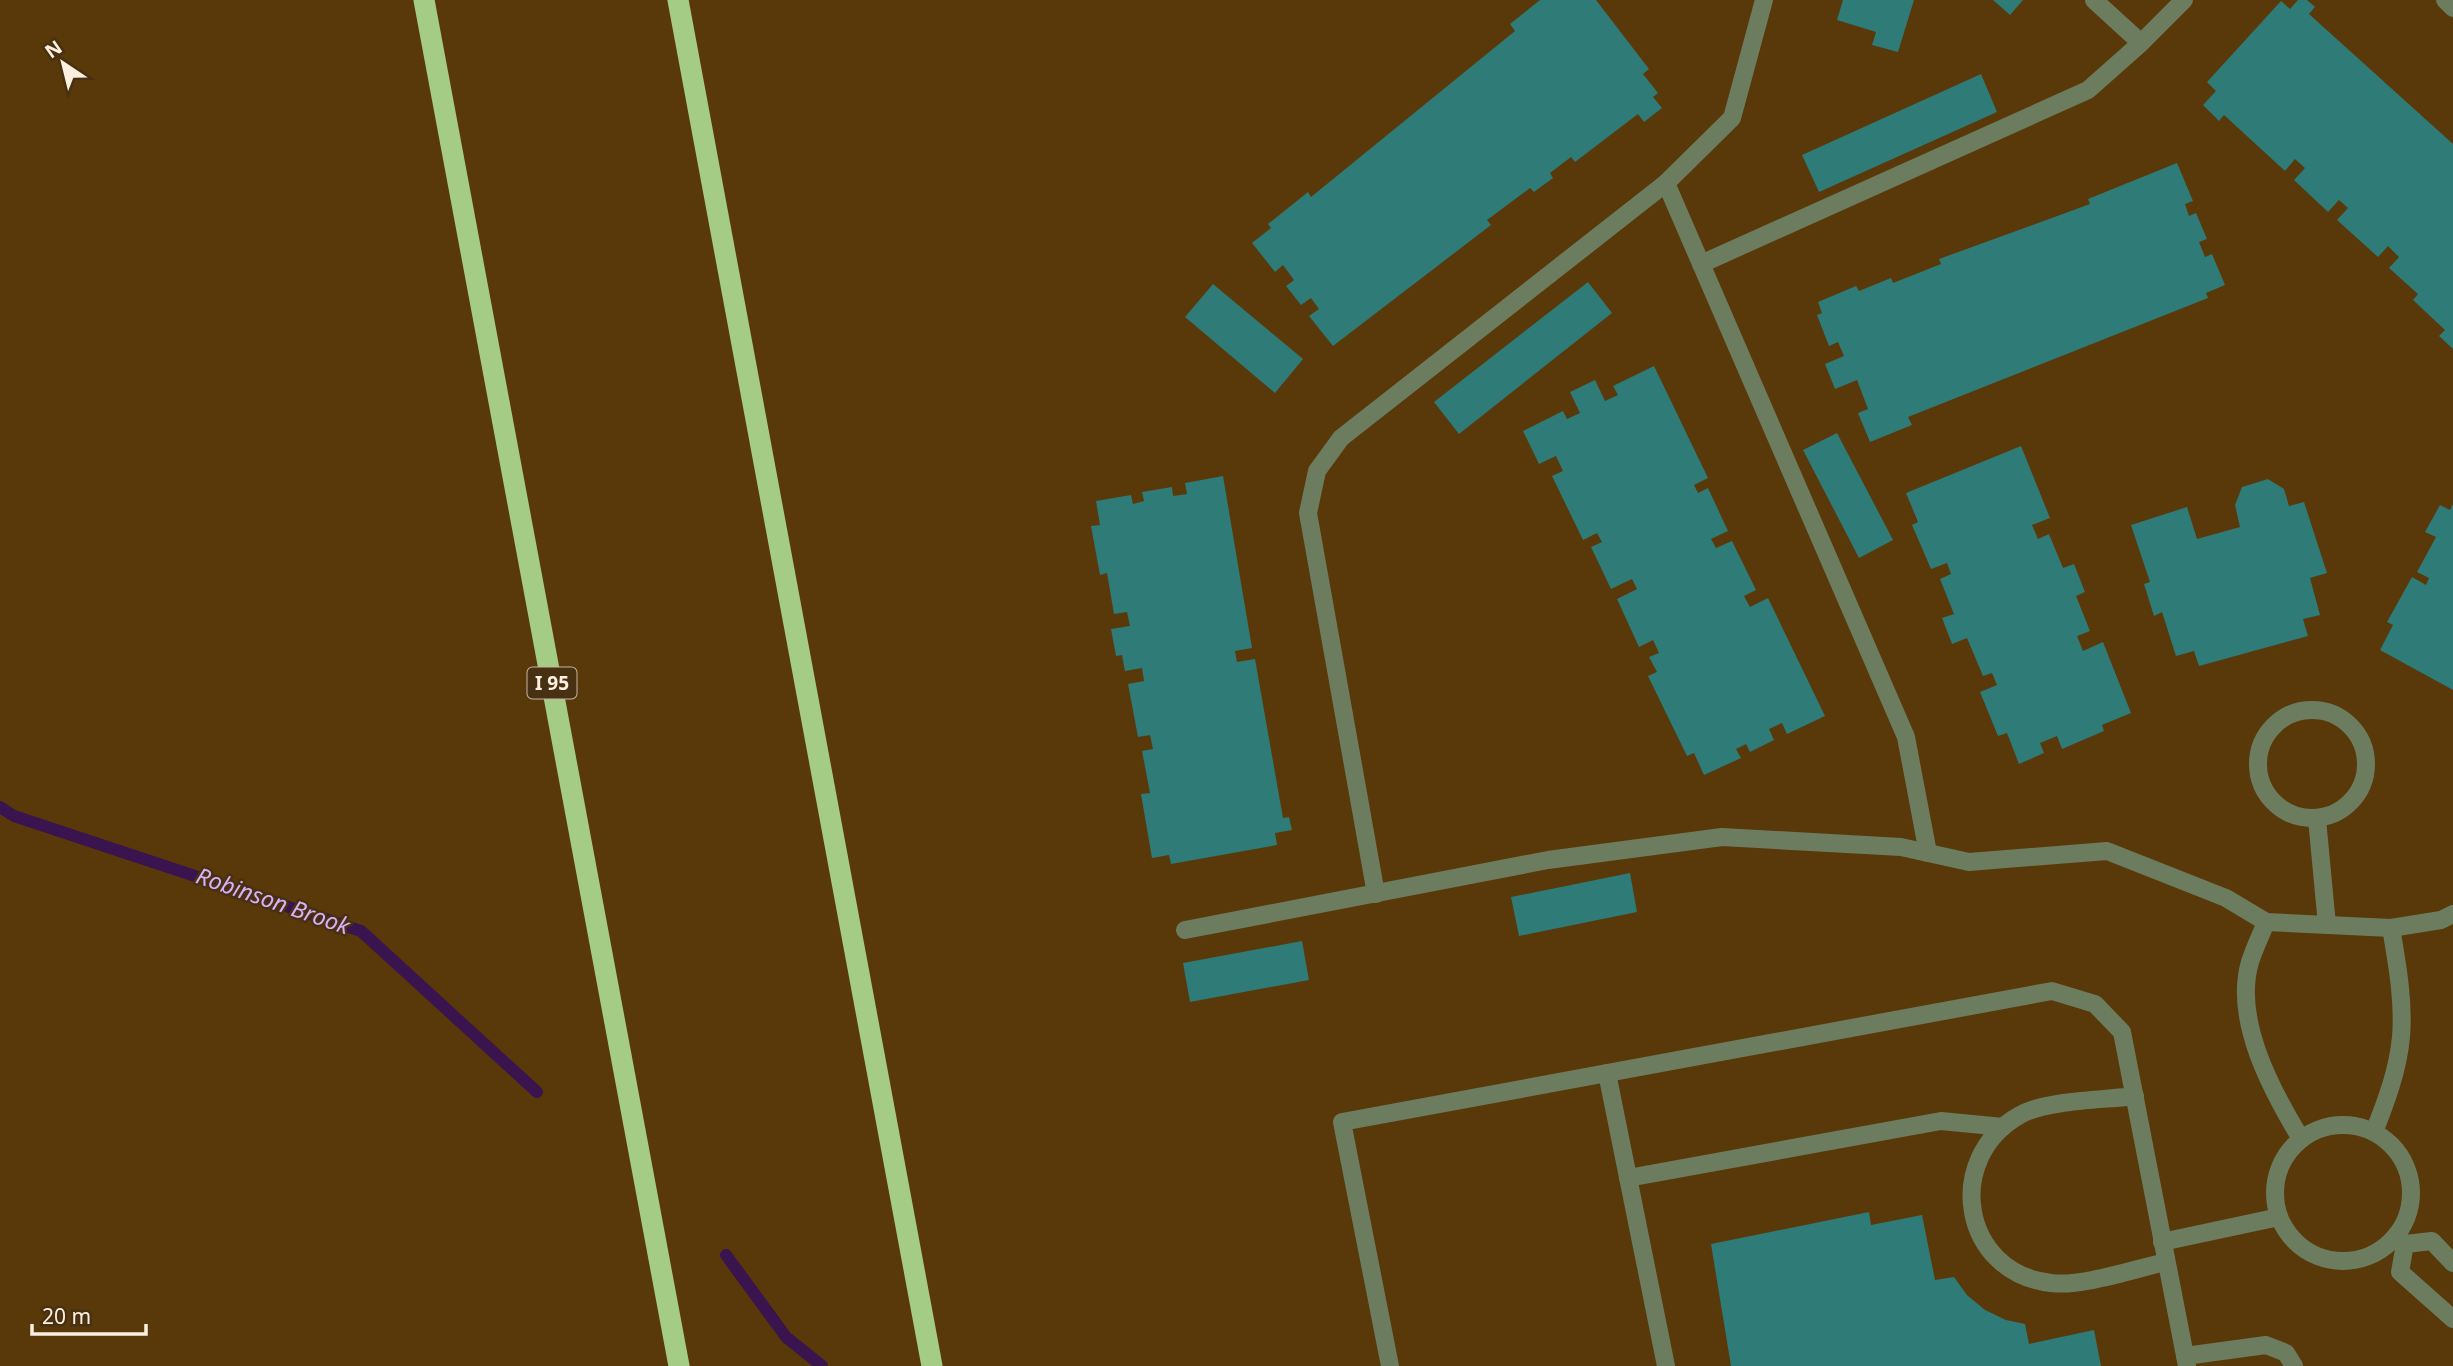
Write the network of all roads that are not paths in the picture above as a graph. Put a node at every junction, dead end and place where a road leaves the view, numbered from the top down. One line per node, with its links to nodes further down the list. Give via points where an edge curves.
1 (424, 0): 32 (highway, I 95)
2 (678, 0): 33 (highway)
3 (1763, 0): 9 (street, via 1731,118)
4 (2094, 0): 8 (street)
5 (2184, 0): 8 (street)
6 (2445, 0): 7 (street)
7 (2453, 8)
8 (2140, 43): 10 (street, via 2088,90)
9 (1666, 183): 10 (street); 13 (street, via 1341,438 1317,471 1308,513)
10 (1701, 264): 12 (street, via 1906,737)
11 (2317, 819): 11 (street, via 2348,805 2359,792 2367,759 2358,735 2340,717 2307,710 2290,714 2265,736 2258,769 2271,801 2284,811); 16 (street)
12 (1928, 853): 13 (street, via 1900,847 1722,837 1548,860); 15 (street, via 1969,862 2107,851 2226,898)
13 (1376, 894): 18 (street)
14 (2453, 914): 17 (street)
15 (2266, 922): 16 (street); 23 (street, via 2249,965 2246,1012 2278,1101)
16 (2327, 925): 17 (street)
17 (2391, 928): 22 (street, via 2399,972 2401,1037 2389,1093)
18 (1185, 930)
19 (1607, 1073): 20 (street, via 2052,991 2095,1004 2122,1032); 24 (street); 34 (street, via 1342,1122)
20 (2135, 1096): 21 (street, via 2044,1107); 27 (street)
21 (2003, 1127): 24 (street, via 1941,1121); 28 (street, via 1986,1143 1971,1187 1979,1232 2008,1268 2052,1283)
22 (2374, 1132): 23 (street, via 2337,1125); 26 (street, via 2390,1143 2409,1177 2411,1197)
23 (2301, 1139): 25 (street, via 2288,1152 2275,1184)
24 (1628, 1178): 35 (street)
25 (2279, 1217): 26 (street, via 2300,1246 2333,1260 2369,1256); 27 (street)
26 (2400, 1240): 29 (street, via 2432,1241); 30 (street, via 2400,1272)
27 (2162, 1242): 28 (street)
28 (2166, 1262): 31 (street)
29 (2453, 1263)
30 (2453, 1319)
31 (2186, 1361): 36 (street, via 2266,1345 2286,1353)
32 (679, 1366)
33 (932, 1366)
34 (1390, 1366)
35 (1666, 1366)
36 (2294, 1366)

